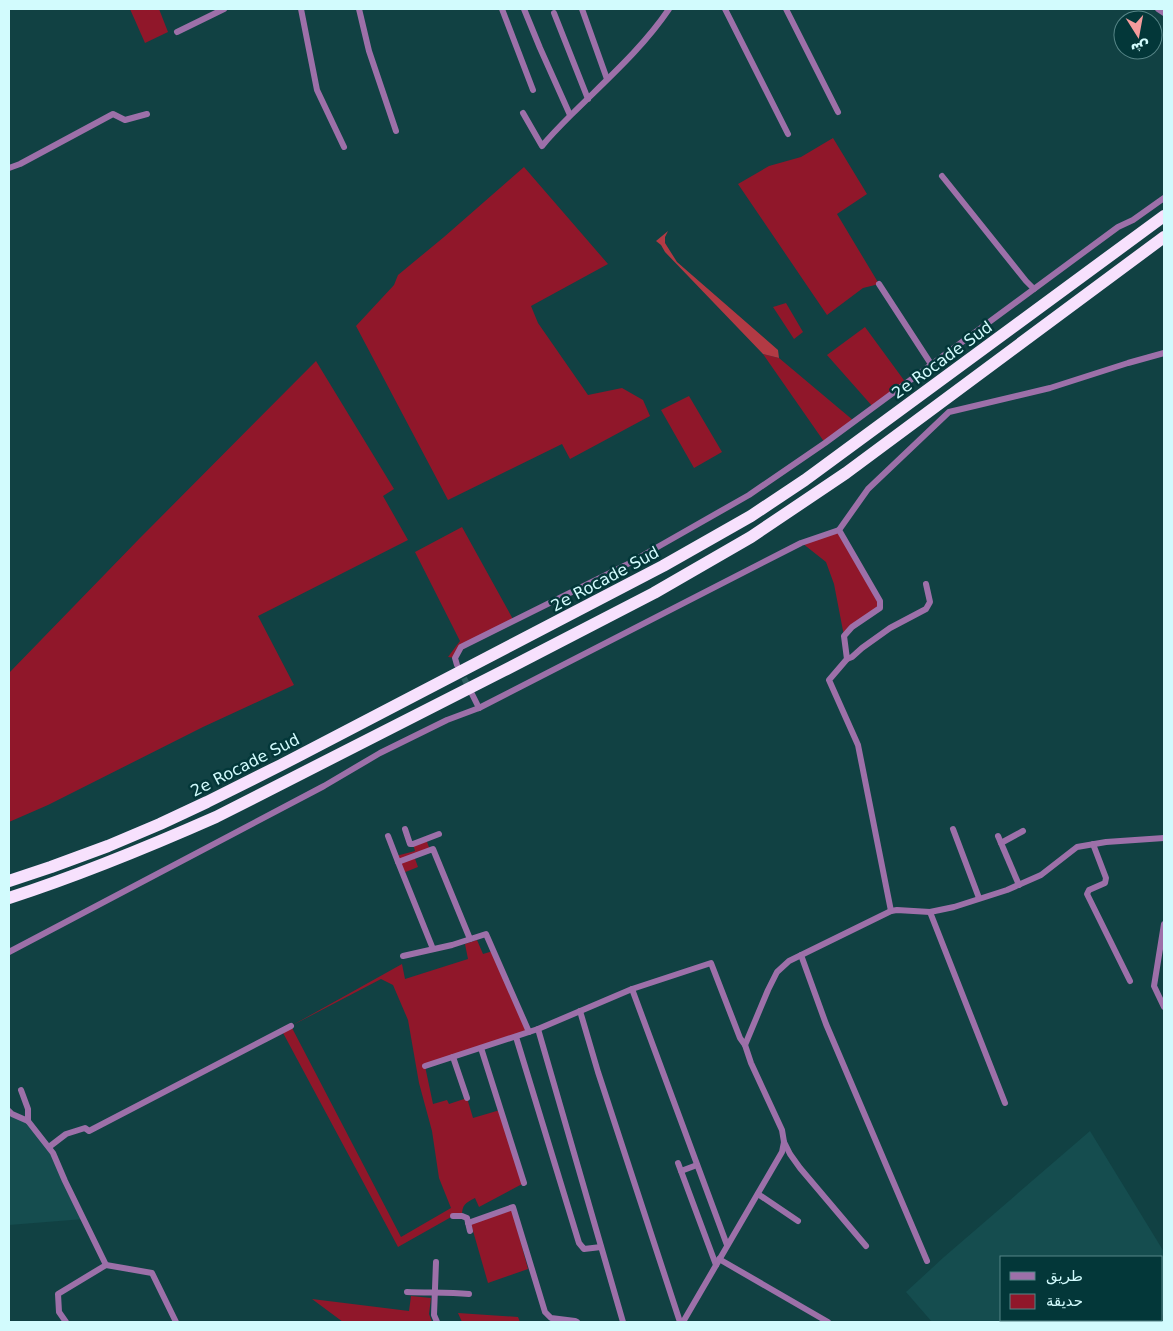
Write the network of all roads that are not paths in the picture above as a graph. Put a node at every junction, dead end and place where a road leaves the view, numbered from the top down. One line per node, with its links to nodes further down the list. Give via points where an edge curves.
1 (224, 9): 13 (street)
2 (301, 9): 23 (street, via 317,90)
3 (359, 9): 21 (street, via 369,51)
4 (502, 9): 15 (street)
5 (524, 9): 20 (street)
6 (582, 9): 14 (street)
7 (668, 9): 14 (street, via 633,54)
8 (725, 9): 22 (street)
9 (786, 9): 17 (street)
10 (1158, 9): 12 (street)
11 (554, 13): 16 (street)
12 (1164, 13)
13 (176, 32)
14 (607, 79): 16 (street)
15 (533, 90)
16 (588, 99): 20 (street)
17 (838, 112)
18 (523, 113): 20 (street, via 542,146)
19 (146, 114): 24 (street, via 125,120 113,114)
20 (570, 115)
21 (396, 131)
22 (788, 134)
23 (344, 148)
24 (9, 168)
25 (942, 176): 30 (street)
26 (1164, 198): 30 (street, via 1118,227)
27 (1164, 216): 49 (highway, 2e Rocade Sud, via 805,480 720,535 207,802 108,846)
28 (1164, 236): 51 (highway, 2e Rocade Sud, via 846,472 686,575 224,813 96,867)
29 (879, 284): 32 (street)
30 (1034, 289): 32 (street)
31 (1164, 352): 33 (street, via 1050,388 949,412 868,489)
32 (931, 364): 36 (street, via 749,495 626,565 461,648 457,653)
33 (839, 530): 35 (street, via 880,601 880,608 844,636); 38 (street, via 802,543)
34 (926, 584): 35 (street, via 930,602 926,609 890,628)
35 (847, 659): 53 (street, via 829,680 858,745)
36 (457, 665)
37 (472, 694): 38 (street)
38 (479, 708): 58 (street, via 380,753 324,786)
39 (405, 829): 45 (street, via 410,844)
40 (953, 829): 52 (street)
41 (1023, 831): 50 (street, via 999,840)
42 (439, 834): 45 (street)
43 (388, 836): 48 (street)
44 (1164, 838): 46 (street)
45 (426, 839): 47 (street)
46 (1093, 844): 50 (street, via 1077,847 1041,875); 61 (street, via 1106,878 1105,883 1087,894)
47 (430, 850): 48 (street); 56 (street, via 433,849)
48 (398, 862): 57 (street)
49 (9, 881)
50 (1019, 885): 52 (street)
51 (9, 898)
52 (979, 898): 54 (street)
53 (891, 911): 54 (street); 59 (street)
54 (930, 912): 75 (street)
55 (1164, 924): 63 (street, via 1154,986)
56 (470, 939): 57 (street); 67 (street, via 486,934)
57 (433, 949): 60 (street)
58 (9, 952)
59 (801, 955): 69 (street, via 789,960 777,972); 92 (street, via 826,1024)
60 (403, 956)
61 (1130, 981)
62 (632, 989): 64 (street); 69 (street, via 711,963); 81 (street)
63 (1164, 1007)
64 (580, 1011): 66 (street); 104 (street)
65 (291, 1026): 79 (street, via 89,1131 85,1128 66,1134)
66 (538, 1030): 67 (street); 91 (street)
67 (529, 1032): 68 (street)
68 (516, 1037): 70 (street); 91 (street, via 579,1243 584,1249)
69 (745, 1045): 78 (street, via 782,1130)
70 (481, 1048): 71 (street); 83 (street)
71 (453, 1057): 72 (street); 74 (street)
72 (425, 1066)
73 (22, 1090): 77 (street)
74 (467, 1098)
75 (1005, 1103)
76 (9, 1111): 77 (street)
77 (28, 1121): 79 (street)
78 (784, 1142): 84 (street, via 782,1152); 90 (street, via 800,1168)
79 (49, 1147): 95 (street)
80 (678, 1162): 82 (street)
81 (697, 1165): 82 (street); 89 (street)
82 (681, 1171): 94 (street)
83 (524, 1183)
84 (758, 1194): 86 (street); 89 (street)
85 (453, 1216): 87 (street, via 467,1218)
86 (798, 1221)
87 (468, 1223): 88 (street); 102 (street, via 513,1207 545,1312 551,1318)
88 (470, 1231)
89 (727, 1245): 94 (street)
90 (866, 1246)
91 (602, 1247): 103 (street)
92 (926, 1261)
93 (436, 1262): 97 (street)
94 (718, 1262): 104 (street); 105 (street)
95 (106, 1265): 99 (street, via 58,1294 59,1312); 100 (street, via 152,1273)
96 (407, 1292): 97 (street)
97 (435, 1293): 98 (street); 101 (street, via 434,1315)
98 (469, 1294)
99 (66, 1322)
100 (176, 1322)
101 (437, 1322)
102 (577, 1322)
103 (623, 1322)
104 (681, 1322)
105 (828, 1322)

